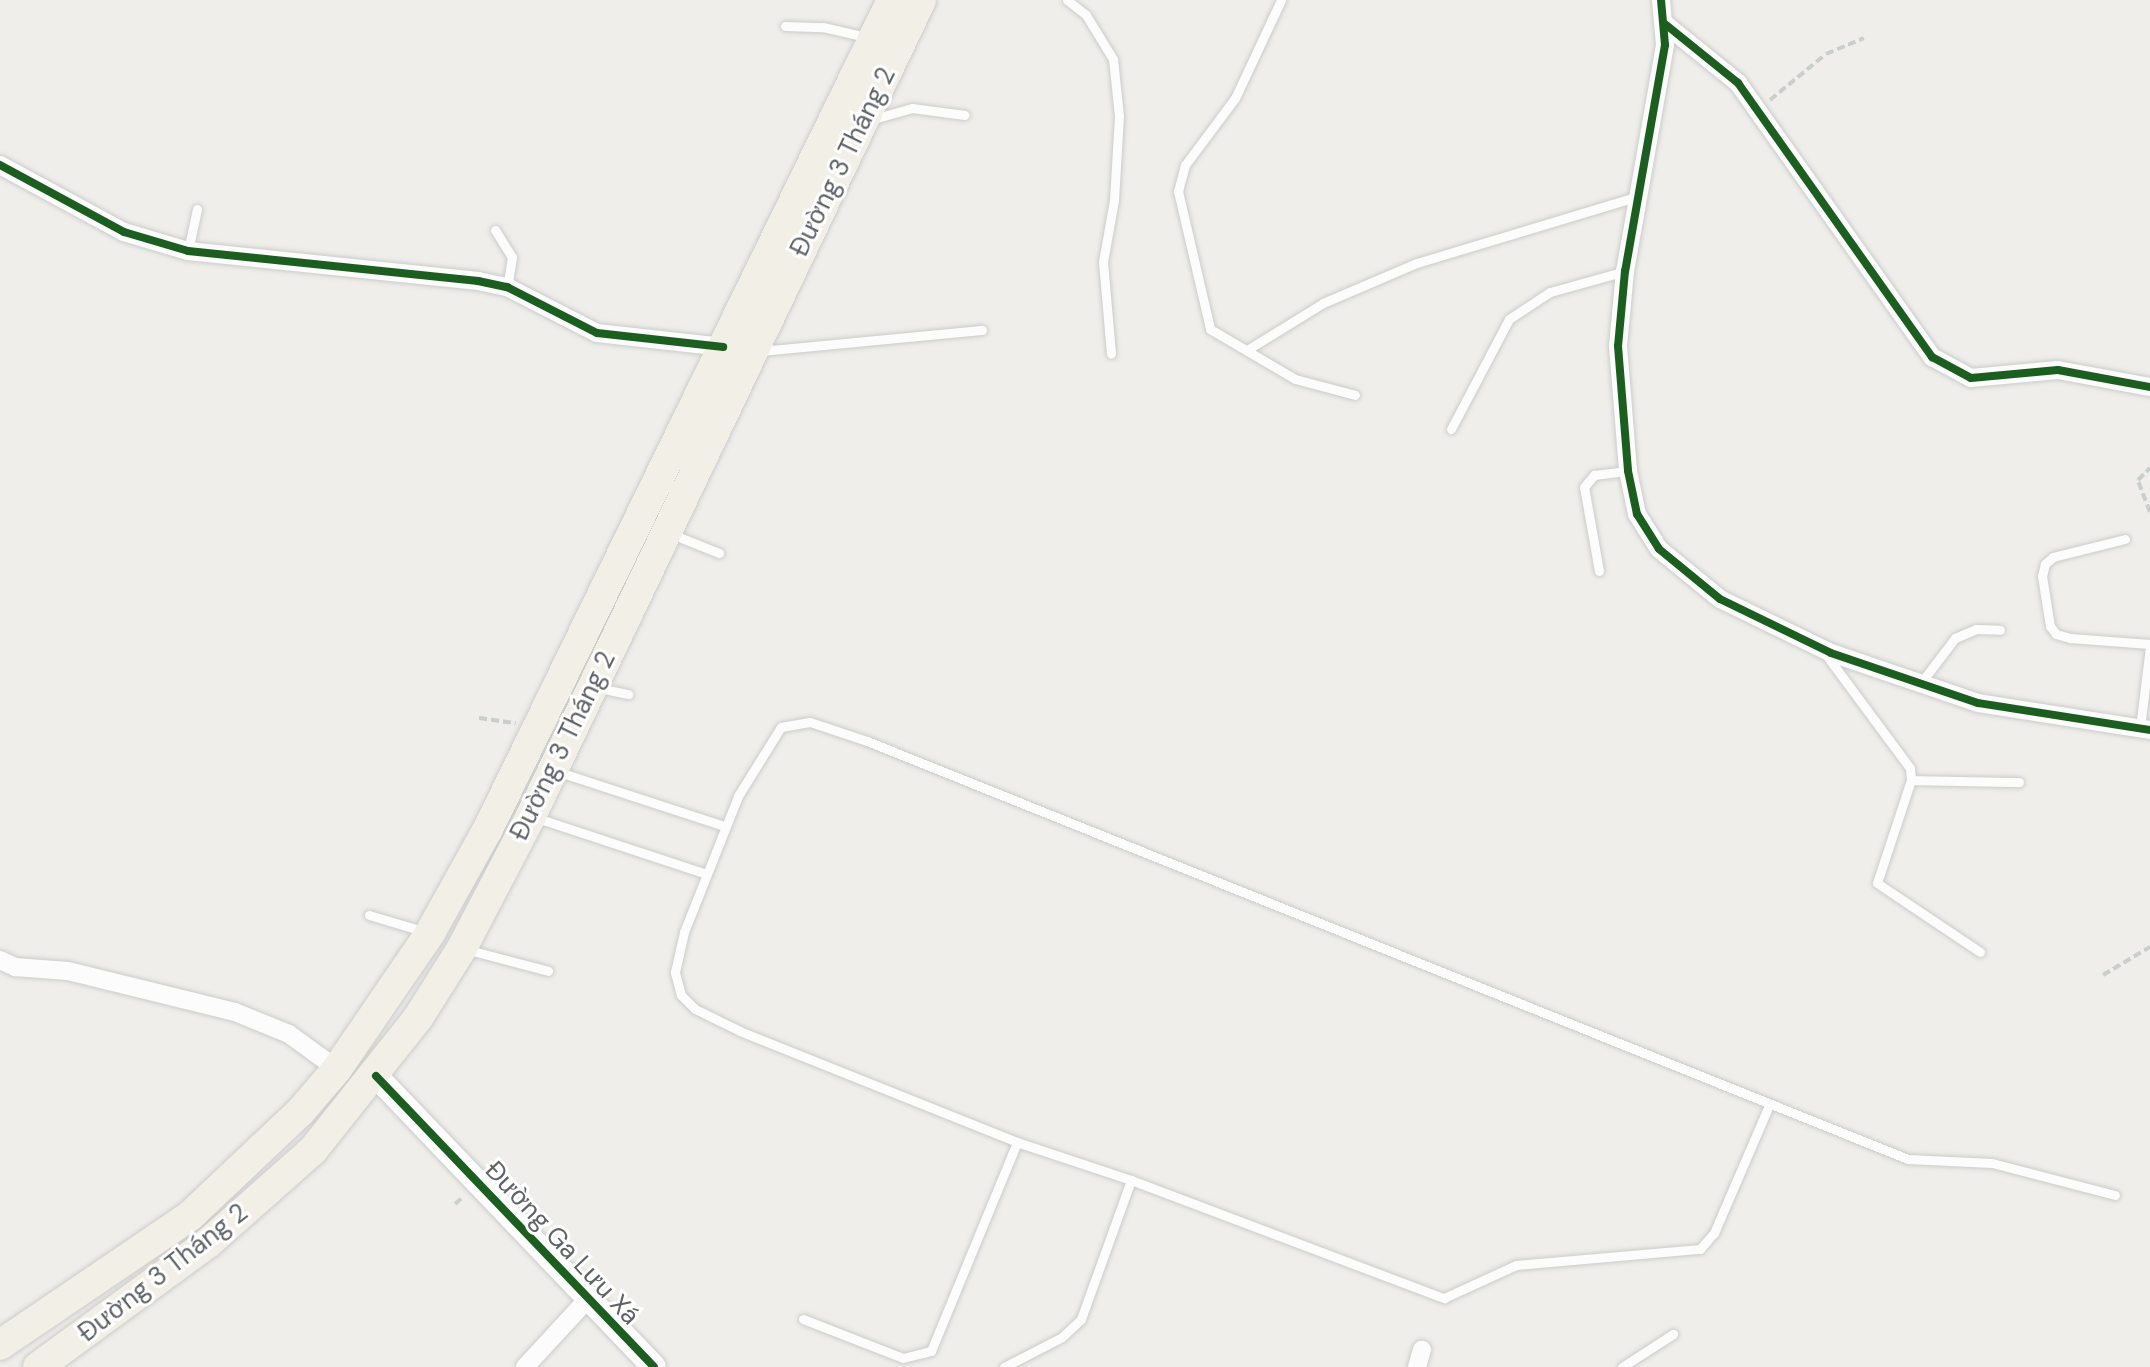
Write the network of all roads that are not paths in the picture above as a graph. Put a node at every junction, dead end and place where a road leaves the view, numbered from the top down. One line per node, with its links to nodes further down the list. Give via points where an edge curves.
1 (892, 0): 8 (highway, Đường 3 Tháng 2)
2 (921, 0): 10 (highway, Đường 3 Tháng 2)
3 (1067, 0): 21 (lane, via 1086,15 1113,59 1119,116 1114,200 1103,262)
4 (1281, 0): 20 (lane, via 1235,98 1185,165 1178,191 1210,329)
5 (1661, 0): 6 (street)
6 (1665, 24): 12 (street); 22 (street, via 1725,70 1758,110 1923,347 1944,366 1971,378 2058,370)
7 (785, 26): 8 (lane, via 823,27)
8 (873, 39): 19 (highway, Đường 3 Tháng 2)
9 (965, 115): 10 (lane, via 912,108)
10 (863, 122): 19 (highway, Đường 3 Tháng 2)
11 (0, 165): 15 (street, via 124,232)
12 (1639, 196): 16 (street); 20 (lane, via 1417,263 1323,303)
13 (197, 209): 15 (lane)
14 (495, 230): 17 (lane, via 512,257)
15 (188, 251): 17 (street)
16 (1625, 271): 24 (lane, via 1550,292 1509,319); 25 (street, via 1618,385)
17 (507, 287): 19 (street, via 597,333)
18 (982, 330): 19 (lane)
19 (738, 349): 26 (highway, Đường 3 Tháng 2); 44 (highway, Đường 3 Tháng 2)
20 (1247, 350): 23 (lane, via 1295,379)
21 (1111, 354)
22 (2150, 387)
23 (1355, 395)
24 (1451, 429)
25 (1628, 471): 29 (lane, via 1594,475 1584,487); 32 (street, via 1637,514 1659,549 1720,599)
26 (666, 532): 28 (lane); 34 (highway, Đường 3 Tháng 2)
27 (2125, 539): 31 (lane, via 2045,564 2050,626 2070,638)
28 (719, 553)
29 (1599, 571)
30 (2000, 630): 33 (lane, via 1976,629 1955,638)
31 (2150, 645): 36 (lane)
32 (1822, 650): 33 (street); 38 (lane, via 1906,758)
33 (1920, 684): 36 (street, via 2019,711)
34 (592, 686): 35 (lane); 37 (highway, Đường 3 Tháng 2)
35 (628, 694)
36 (2145, 729)
37 (553, 770): 40 (highway, Đường 3 Tháng 2); 41 (lane)
38 (1911, 780): 39 (lane); 46 (lane, via 1877,883)
39 (2019, 782)
40 (531, 816): 42 (lane); 45 (highway, Đường 3 Tháng 2)
41 (724, 826): 42 (lane); 51 (lane, via 764,748 781,727 810,722)
42 (706, 874): 52 (lane, via 675,972 681,995 695,1009)
43 (369, 915): 44 (lane)
44 (430, 933): 49 (highway, Đường 3 Tháng 2)
45 (462, 948): 48 (lane); 50 (highway, Đường 3 Tháng 2)
46 (1980, 952)
47 (0, 960): 49 (street, via 235,1012 289,1034)
48 (548, 971)
49 (337, 1069): 50 (highway); 58 (highway, Đường 3 Tháng 2, via 190,1216)
50 (367, 1087): 55 (street, Đường Ga Lưu Xá); 60 (highway, Đường 3 Tháng 2, via 313,1150 208,1243)
51 (1769, 1105): 53 (lane, via 1714,1233 1700,1249 1516,1265 1444,1298); 54 (lane, via 1908,1159 1992,1163)
52 (1017, 1142): 53 (lane); 59 (lane, via 940,1334 931,1351)
53 (1131, 1180): 63 (lane, via 1081,1319 1062,1337)
54 (2115, 1195)
55 (586, 1301): 61 (street); 62 (street, Đường Ga Lưu Xá)
56 (803, 1319): 59 (lane)
57 (1673, 1334): 64 (lane)
58 (0, 1345)
59 (904, 1363)
60 (38, 1367)
61 (525, 1367)
62 (654, 1367)
63 (1004, 1367)
64 (1622, 1367)

